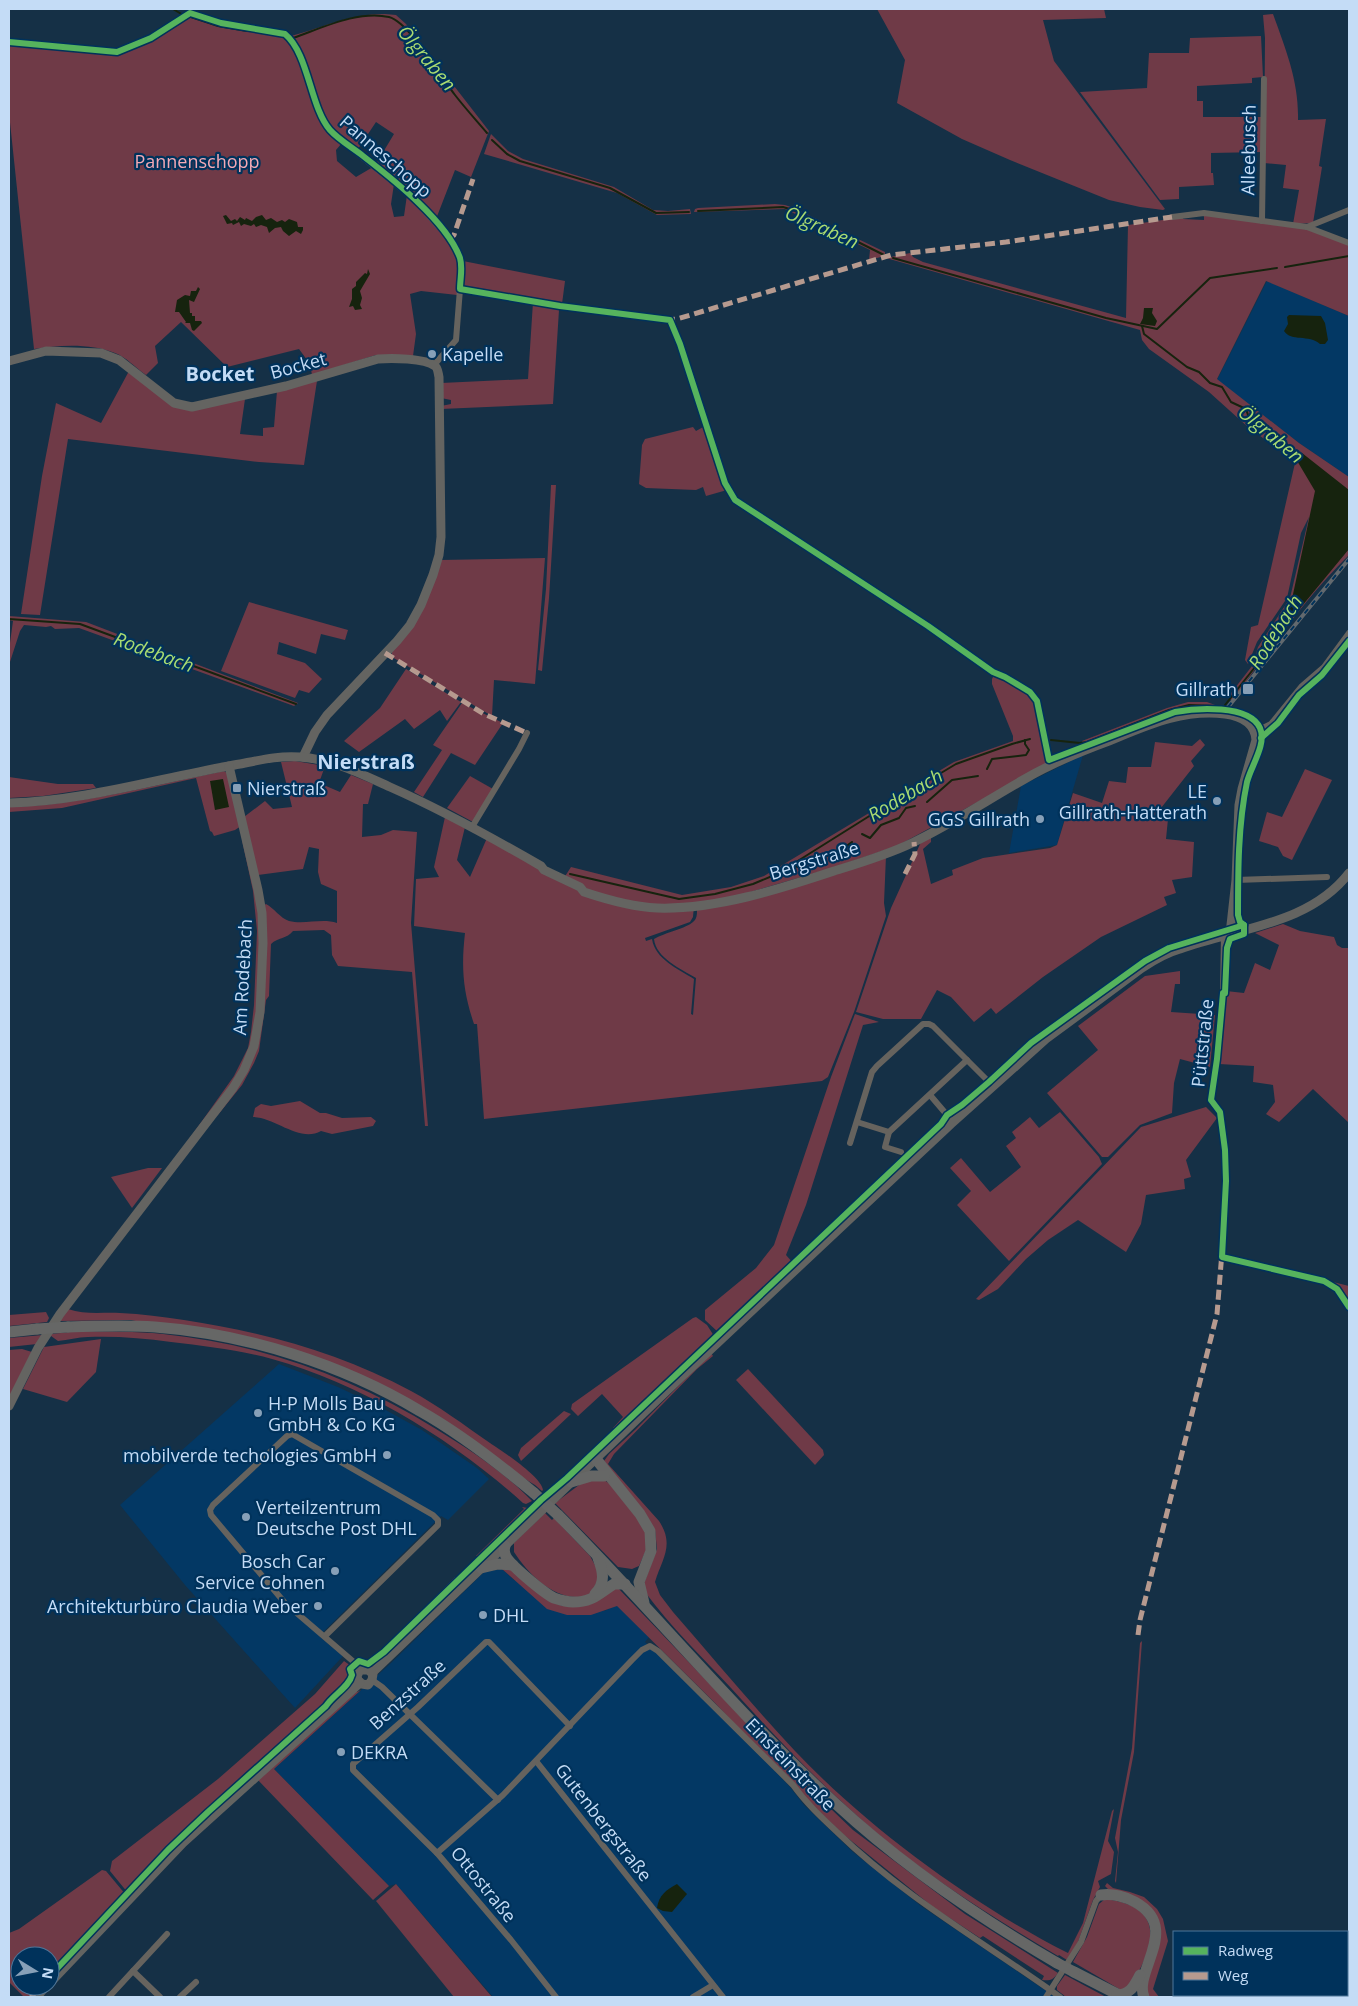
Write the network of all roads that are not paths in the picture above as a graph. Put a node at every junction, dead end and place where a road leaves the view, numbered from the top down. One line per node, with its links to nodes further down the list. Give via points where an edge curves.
1 (9, 42): 7 (street, Panneschopp, via 117,52 151,38 190,14 281,33 287,36 298,54 330,131 414,199)
2 (1264, 79): 5 (street, Alleebusch)
3 (1349, 210): 6 (street)
4 (1172, 217): 5 (street, via 1204,213)
5 (1262, 221): 6 (street)
6 (1307, 227): 8 (street)
7 (450, 239)
8 (1349, 243)
9 (460, 289): 11 (street, via 456,340)
10 (9, 361): 11 (street, Bocket, via 46,352 101,353 119,360 174,403 192,407 316,378 368,361 389,358)
11 (434, 365): 15 (street, via 439,376 441,537 431,582 406,632 327,715)
12 (1349, 634): 13 (street, via 1271,724)
13 (1255, 732): 18 (street, Bergstraße, via 1244,719 1193,712 1179,715 1050,765 900,848 815,877 696,908 628,905 584,892); 21 (street, via 1256,743 1239,805)
14 (527, 733): 18 (street, via 520,750)
15 (303, 757): 16 (street, via 271,758); 18 (street, via 349,769)
16 (229, 766): 17 (street, via 81,796); 33 (street, Am Rodebach, via 262,912 260,1012 252,1055 233,1088 60,1314 38,1348)
17 (9, 803)
18 (472, 827)
19 (1349, 873): 22 (street, via 1327,895 1310,906 1289,916)
20 (1327, 877): 21 (street)
21 (1236, 880): 22 (street, via 1236,912)
22 (1230, 933): 27 (street, via 1172,952 1142,968 1046,1039); 31 (street, Püttstraße, via 1211,1100 1220,1112 1222,1122)
23 (967, 1060): 24 (street); 25 (street); 26 (street, via 933,1026 923,1024 872,1072)
24 (986, 1079)
25 (930, 1095): 27 (street); 28 (street)
26 (857, 1122): 28 (street); 29 (street)
27 (953, 1122): 34 (street)
28 (889, 1132): 30 (street, via 885,1146)
29 (850, 1143)
30 (901, 1152)
31 (1225, 1204)
32 (9, 1332): 39 (highway, bridge, via 122,1325 193,1332 308,1360 372,1385 421,1411 534,1493)
33 (9, 1406)
34 (596, 1459): 35 (highway, via 597,1469); 36 (street); 37 (highway)
35 (604, 1476): 36 (highway, via 590,1476); 37 (highway)
36 (571, 1482): 38 (street)
37 (616, 1485): 40 (highway, via 649,1529 652,1542)
38 (504, 1546): 41 (highway, via 505,1555); 42 (street); 44 (highway)
39 (598, 1556): 43 (highway); 46 (highway, via 603,1573 602,1584)
40 (648, 1559): 43 (highway, via 633,1573 625,1575); 47 (highway, via 639,1582)
41 (513, 1565): 42 (highway); 44 (highway)
42 (481, 1568): 49 (street)
43 (613, 1571): 45 (highway)
44 (529, 1578): 46 (highway, via 545,1593 559,1600)
45 (625, 1584): 46 (highway, via 614,1584); 47 (highway)
46 (588, 1600)
47 (645, 1605): 63 (highway, bridge, via 778,1747 860,1826 951,1897 1006,1933)
48 (325, 1636): 48 (street, via 438,1525 438,1520 292,1434 210,1510 285,1603); 49 (street)
49 (365, 1676): 50 (street); 59 (street, via 183,1843)
50 (409, 1713): 51 (street, Benzstraße, via 489,1642); 53 (street); 54 (street, Benzstraße, via 352,1764 352,1768)
51 (570, 1726): 52 (street, Einsteinstraße); 62 (street, Einsteinstraße, via 642,1650 653,1647 854,1849 939,1915)
52 (536, 1761): 53 (street, Gutenbergstraße); 61 (street, Gutenbergstraße)
53 (498, 1800): 54 (street, Ottostraße)
54 (437, 1853): 67 (street, Ottostraße)
55 (1102, 1895): 57 (highway, via 1123,1897 1145,1910 1155,1929); 62 (street, via 1096,1901 1081,1942)
56 (167, 1934): 58 (street)
57 (1153, 1949): 63 (highway, via 1131,1990); 72 (highway, via 1141,1986)
58 (133, 1971): 64 (street); 65 (street)
59 (60, 1972)
60 (196, 1982): 66 (street)
61 (713, 1985): 68 (street); 69 (street, Gutenbergstraße)
62 (1050, 1990): 70 (street); 71 (street)
63 (1120, 1996)
64 (109, 1997)
65 (160, 1997)
66 (180, 1997)
67 (556, 1997)
68 (693, 1997)
69 (723, 1997)
70 (1046, 1997)
71 (1060, 1997)
72 (1144, 1997)

